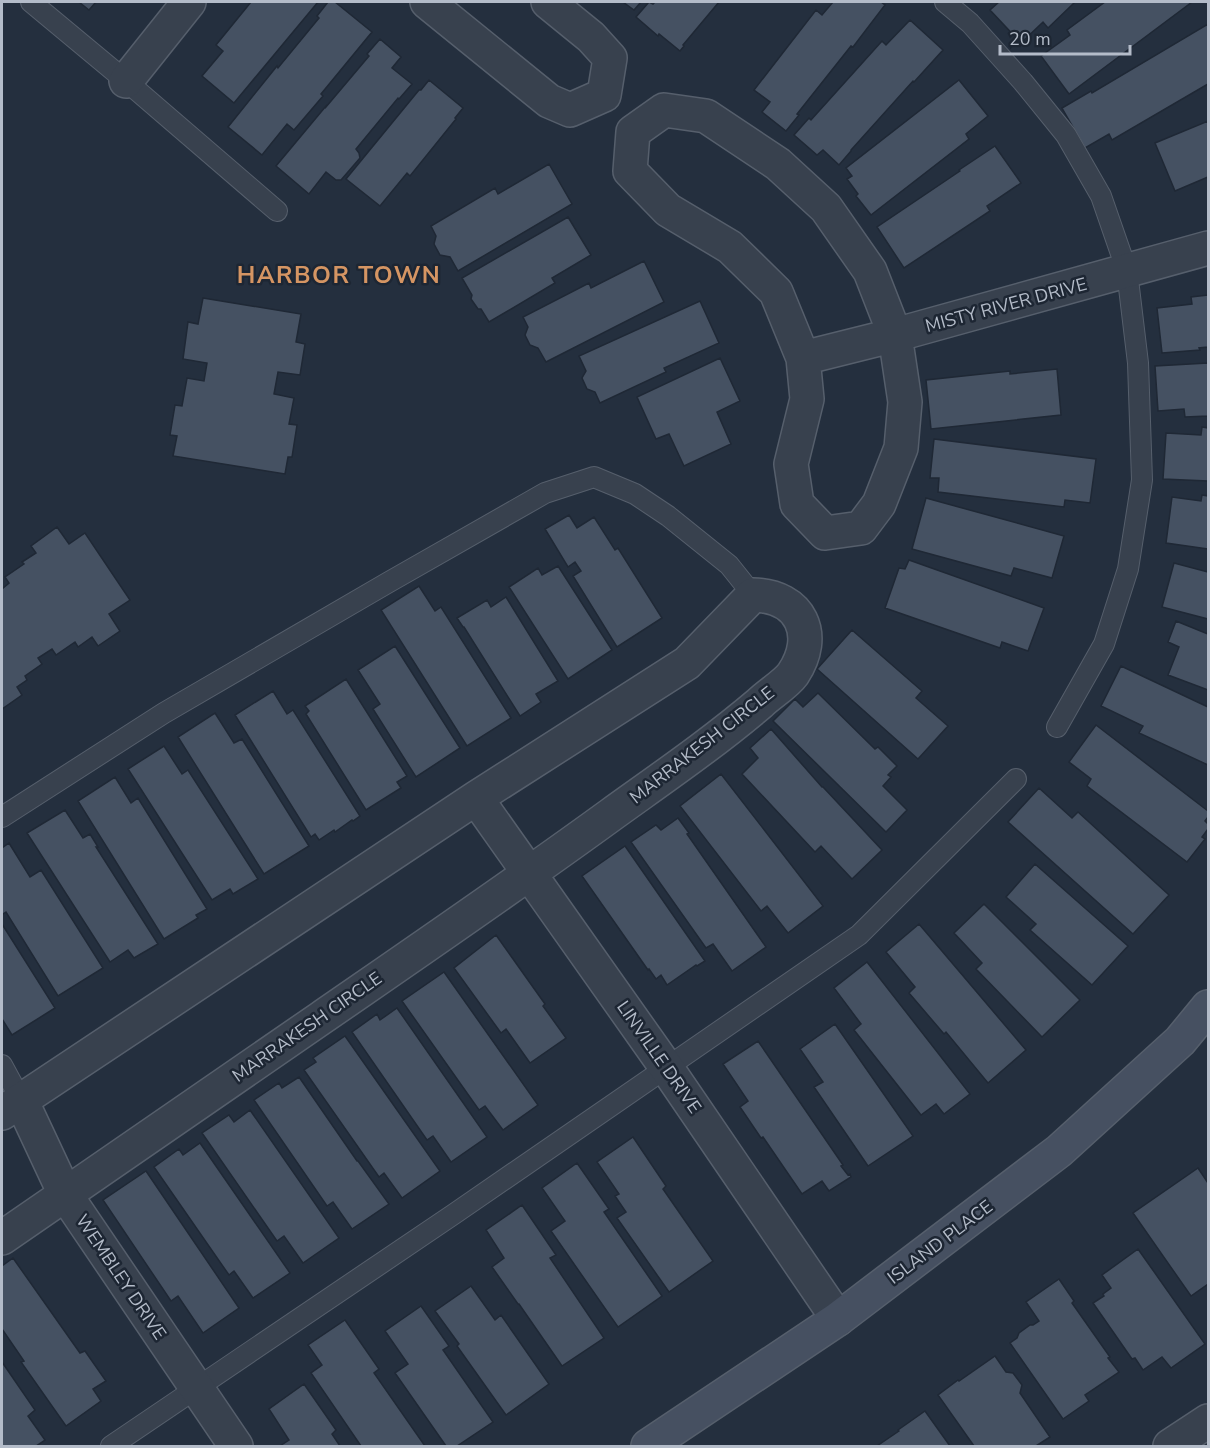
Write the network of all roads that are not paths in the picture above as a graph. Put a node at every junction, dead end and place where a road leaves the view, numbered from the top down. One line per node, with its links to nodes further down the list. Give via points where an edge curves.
1 (31, 2): 6 (lane)
2 (189, 2): 6 (street)
3 (427, 2): 4 (street, via 549,101 570,110 604,95 610,58)
4 (548, 2)
5 (945, 2): 9 (lane, via 970,23 1066,135 1101,196)
6 (126, 81): 7 (lane)
7 (277, 211)
8 (1209, 248): 9 (street, MISTY RIVER DRIVE)
9 (1127, 271): 10 (street, MISTY RIVER DRIVE); 13 (lane, via 1138,363 1142,480 1128,570 1104,645)
10 (896, 335): 11 (street, MISTY RIVER DRIVE); 11 (street, via 905,402 901,448 879,504 861,528 825,533 797,504 791,464 807,399); 11 (street, via 870,271 826,208 778,164 706,116 664,110 633,132 630,171 668,210 730,247 776,292)
11 (803, 358)
12 (753, 595): 15 (street, via 687,663); 16 (lane, via 729,565 668,516 635,494 594,477 545,493 389,582 164,713); 17 (street, MARRAKESH CIRCLE, via 779,599 801,620 806,646 792,675 724,733)
13 (1057, 727)
14 (1017, 779): 20 (lane, via 859,935)
15 (476, 798): 17 (street, LINVILLE DRIVE); 21 (street)
16 (2, 817)
17 (529, 874): 20 (street, LINVILLE DRIVE); 22 (street, MARRAKESH CIRCLE)
18 (1209, 1006): 24 (street, ISLAND PLACE, via 1180,1041 1059,1151)
19 (2, 1065): 21 (lane)
20 (666, 1067): 24 (street, LINVILLE DRIVE); 25 (lane)
21 (11, 1107): 22 (street, WEMBLEY DRIVE)
22 (65, 1194): 23 (street, MARRAKESH CIRCLE); 25 (street, WEMBLEY DRIVE)
23 (2, 1238)
24 (838, 1319): 29 (street, ISLAND PLACE)
25 (196, 1389): 27 (lane); 28 (street, WEMBLEY DRIVE)
26 (1209, 1420): 30 (street)
27 (111, 1446)
28 (236, 1446)
29 (648, 1446)
30 (1170, 1446)

